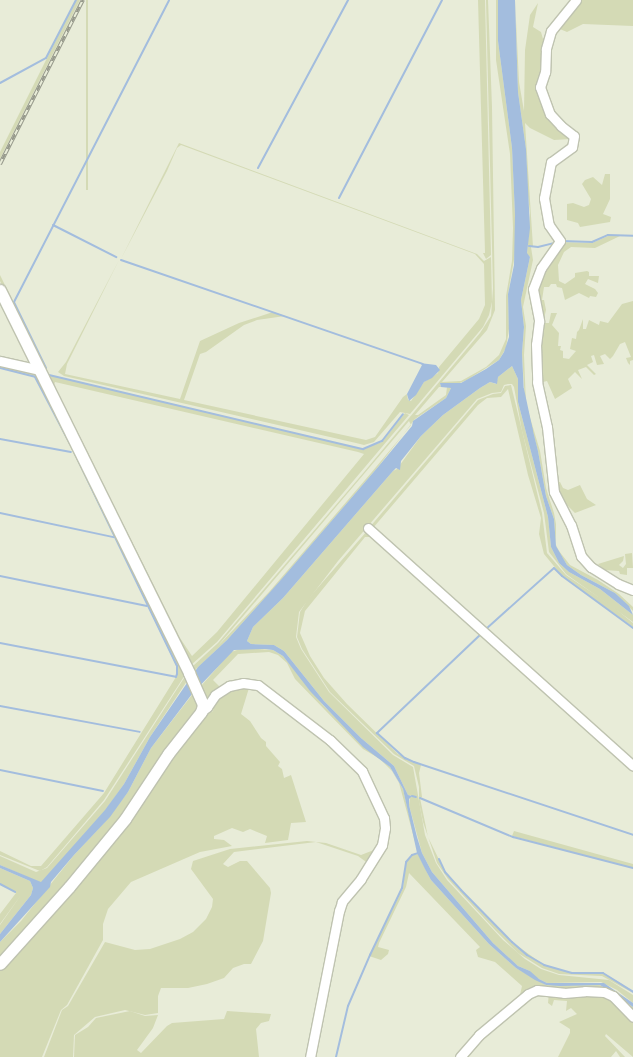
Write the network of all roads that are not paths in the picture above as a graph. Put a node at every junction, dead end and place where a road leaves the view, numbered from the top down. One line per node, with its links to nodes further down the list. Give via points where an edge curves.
1 (576, 0): 6 (street, via 551,31 540,87 550,114 574,136 572,147 551,162 544,198 549,225 560,241 541,268 533,289 539,321 537,382 547,427 554,492 571,525 581,556 591,567)
2 (0, 290): 4 (main road)
3 (0, 361): 4 (street)
4 (40, 370): 7 (main road, via 189,672 203,705)
5 (368, 528): 8 (street)
6 (633, 590)
7 (201, 712): 9 (main road, via 168,754 125,819); 11 (street, via 215,695 229,686 243,683 258,685 330,740 362,771 384,818 382,845 339,910)
8 (633, 766)
9 (0, 964)
10 (633, 1017): 12 (street, via 613,996 604,992 537,990 479,1036)
11 (310, 1057)
12 (460, 1057)

